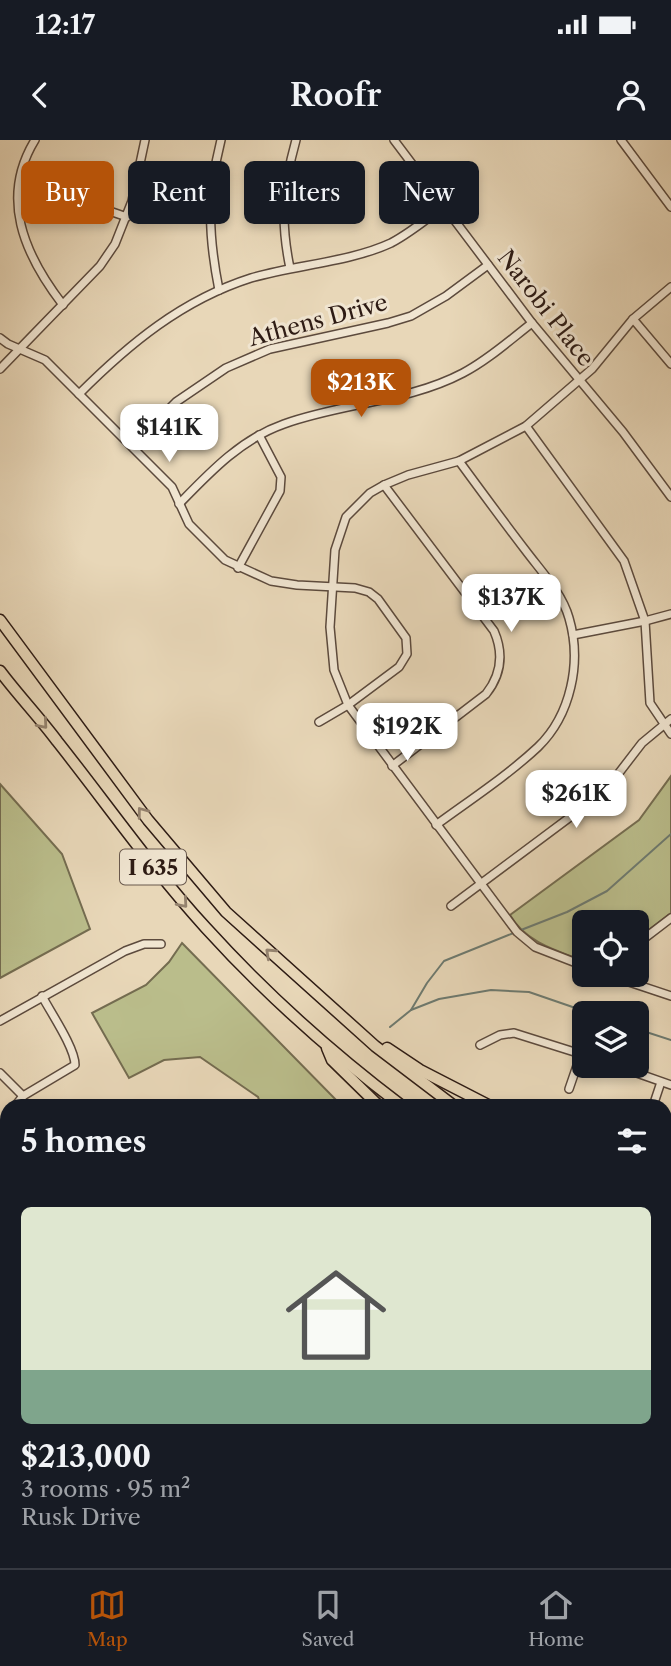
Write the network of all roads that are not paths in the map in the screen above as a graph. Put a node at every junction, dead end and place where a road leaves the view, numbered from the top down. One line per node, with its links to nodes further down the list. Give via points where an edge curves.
1 (35, 140): 7 (street)
2 (145, 140): 12 (street)
3 (221, 140): 20 (street, via 209,212)
4 (296, 140): 8 (street)
5 (394, 140): 9 (street, Narobi Place)
6 (621, 140): 10 (street)
7 (16, 157)
8 (291, 161)
9 (410, 161)
10 (671, 207)
11 (114, 212): 12 (street)
12 (127, 216): 21 (street, via 100,266)
13 (283, 224): 18 (street)
14 (419, 224): 18 (street, via 374,250)
15 (457, 224): 17 (street, Narobi Place)
16 (18, 246): 21 (street)
17 (488, 265): 23 (street, Narobi Place); 32 (street, Athens Drive, via 411,316 271,349 226,368 176,402)
18 (290, 268): 20 (street)
19 (671, 287): 22 (street)
20 (219, 290): 29 (street, via 149,331)
21 (62, 305): 25 (street)
22 (633, 318): 26 (street); 28 (street)
23 (532, 323): 28 (street, Narobi Place); 31 (street, via 462,374 412,392 282,424)
24 (0, 338): 25 (street)
25 (21, 348): 27 (street); 29 (street, via 45,360)
26 (671, 364)
27 (0, 369)
28 (579, 381): 30 (street); 35 (street, Narobi Place)
29 (79, 394): 32 (street)
30 (526, 426): 33 (street); 41 (street, via 615,547)
31 (259, 435): 36 (street, via 215,467); 37 (street, via 281,477 280,491)
32 (132, 446): 36 (street, via 172,487)
33 (458, 461): 34 (street); 42 (street, via 554,587)
34 (384, 485): 38 (street, via 346,517 335,550); 49 (street, via 494,631 501,661 494,685 486,694)
35 (671, 497)
36 (179, 503): 37 (street, via 189,524)
37 (238, 568): 38 (street, via 271,581)
38 (332, 587): 44 (street, via 331,654); 44 (street, via 355,588 378,599 406,638 407,654 399,667)
39 (671, 614): 41 (street)
40 (0, 620): 57 (highway, I 635, one-way to 40, via 226,912 174,852)
41 (645, 621): 42 (street); 47 (street, via 650,703)
42 (573, 635): 50 (street, via 573,680 559,719 540,745)
43 (0, 671): 62 (highway, I 635, one-way to 62, via 178,898 242,967)
44 (348, 705): 46 (street); 49 (street)
45 (671, 719): 47 (street)
46 (319, 722)
47 (664, 724): 48 (street); 51 (street, via 597,797)
48 (671, 734)
49 (392, 766): 50 (street)
50 (436, 825): 51 (street)
51 (480, 884): 52 (street); 56 (street, via 523,939)
52 (451, 906)
53 (671, 918): 54 (street)
54 (649, 935)
55 (161, 944): 59 (street, via 125,951)
56 (572, 961)
57 (302, 982): 75 (highway, I 635); 76 (highway, via 411,1064)
58 (645, 987): 60 (street)
59 (42, 996): 61 (street); 71 (street, via 76,1061)
60 (671, 996)
61 (0, 1021)
62 (325, 1044): 73 (highway, via 332,1060); 74 (highway, I 635)
63 (480, 1045): 64 (street, via 500,1034 514,1033)
64 (572, 1051)
65 (0, 1073): 71 (street)
66 (574, 1078): 70 (street)
67 (649, 1078): 68 (street)
68 (661, 1082): 69 (street); 77 (street)
69 (671, 1085)
70 (569, 1089)
71 (23, 1096): 72 (street)
72 (21, 1099)
73 (372, 1099)
74 (393, 1099)
75 (445, 1099)
76 (477, 1099)
77 (655, 1099)

